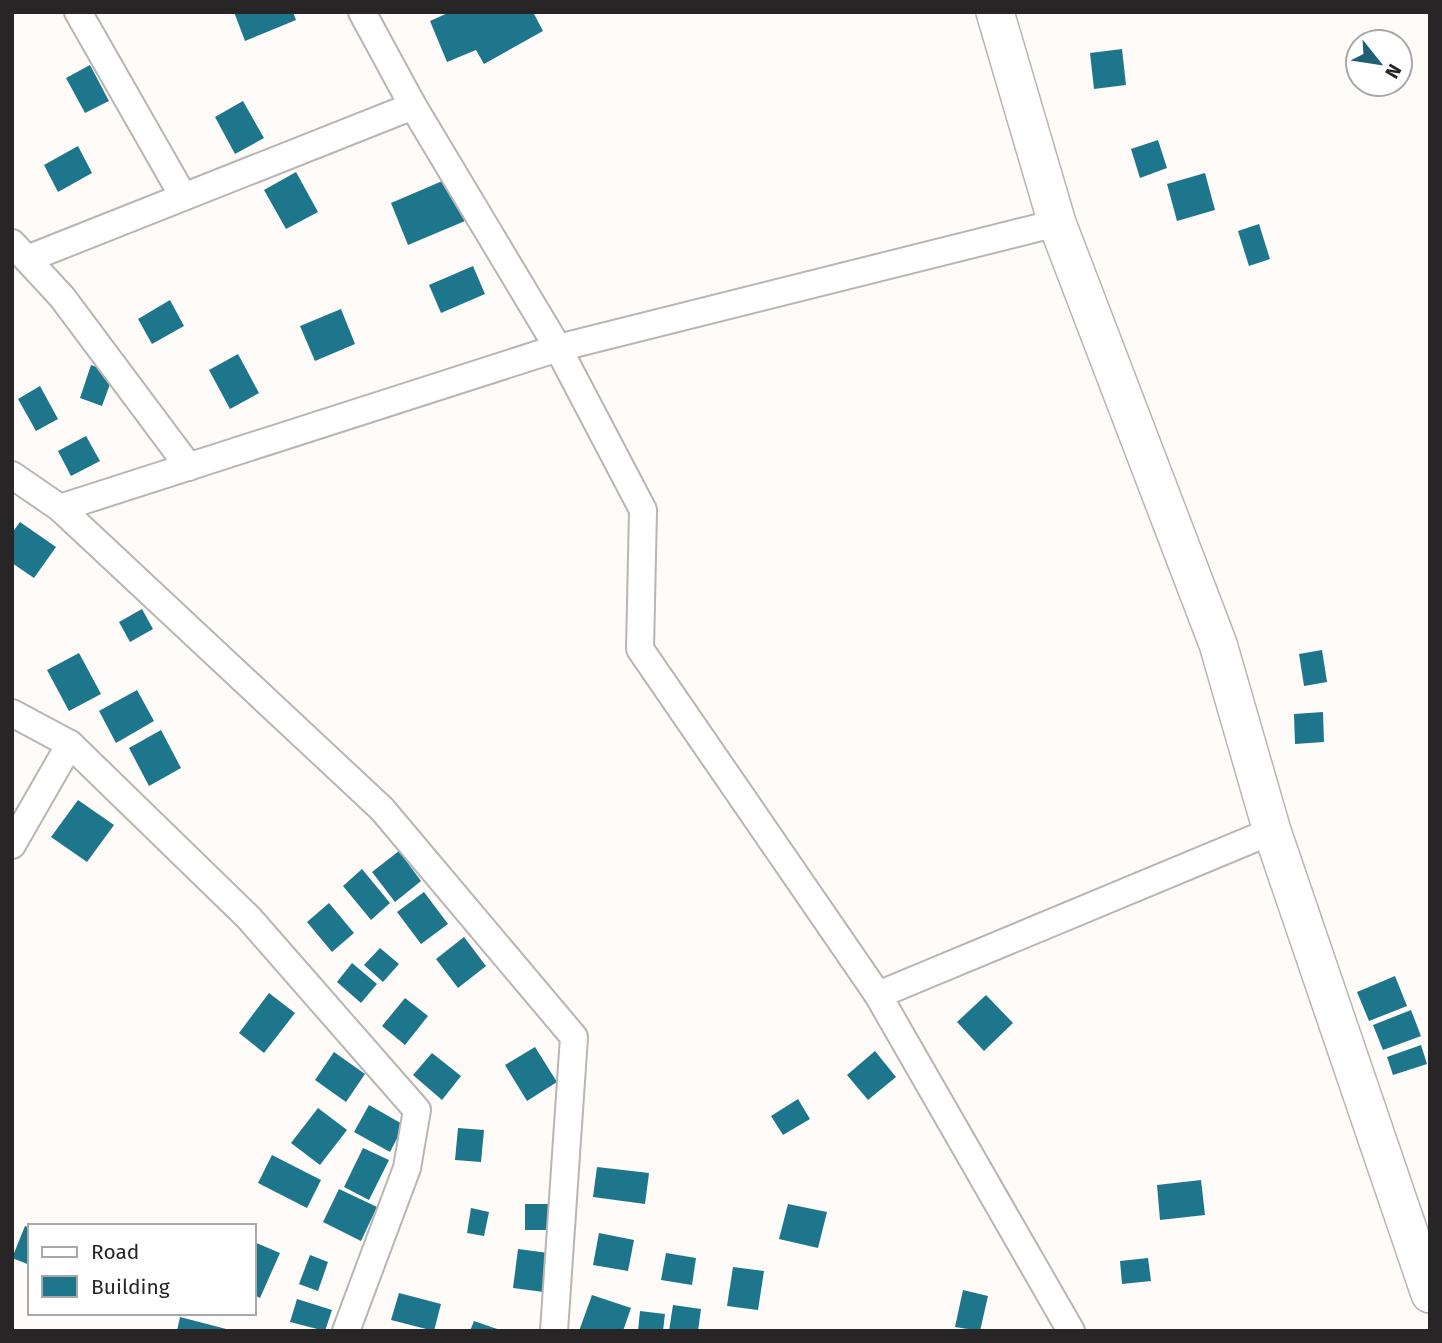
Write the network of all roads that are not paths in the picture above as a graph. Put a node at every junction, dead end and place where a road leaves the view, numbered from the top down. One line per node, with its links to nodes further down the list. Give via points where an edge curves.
1 (78, 12): 5 (street)
2 (362, 12): 4 (street)
3 (995, 12): 6 (street)
4 (413, 106): 5 (street); 8 (street)
5 (183, 196): 7 (street)
6 (1057, 223): 8 (street); 14 (street, via 1218,644)
7 (20, 251): 9 (street, via 78,318)
8 (558, 348): 9 (street); 16 (street, via 643,510 640,649)
9 (189, 467): 11 (street)
10 (12, 475): 11 (street)
11 (60, 508): 19 (street, via 382,809 574,1037)
12 (12, 713): 13 (street)
13 (70, 744): 15 (street); 18 (street, via 250,918 416,1110 407,1168)
14 (1272, 831): 16 (street); 17 (street)
15 (12, 845)
16 (878, 995): 20 (street)
17 (1430, 1294)
18 (346, 1331)
19 (554, 1331)
20 (1071, 1331)

